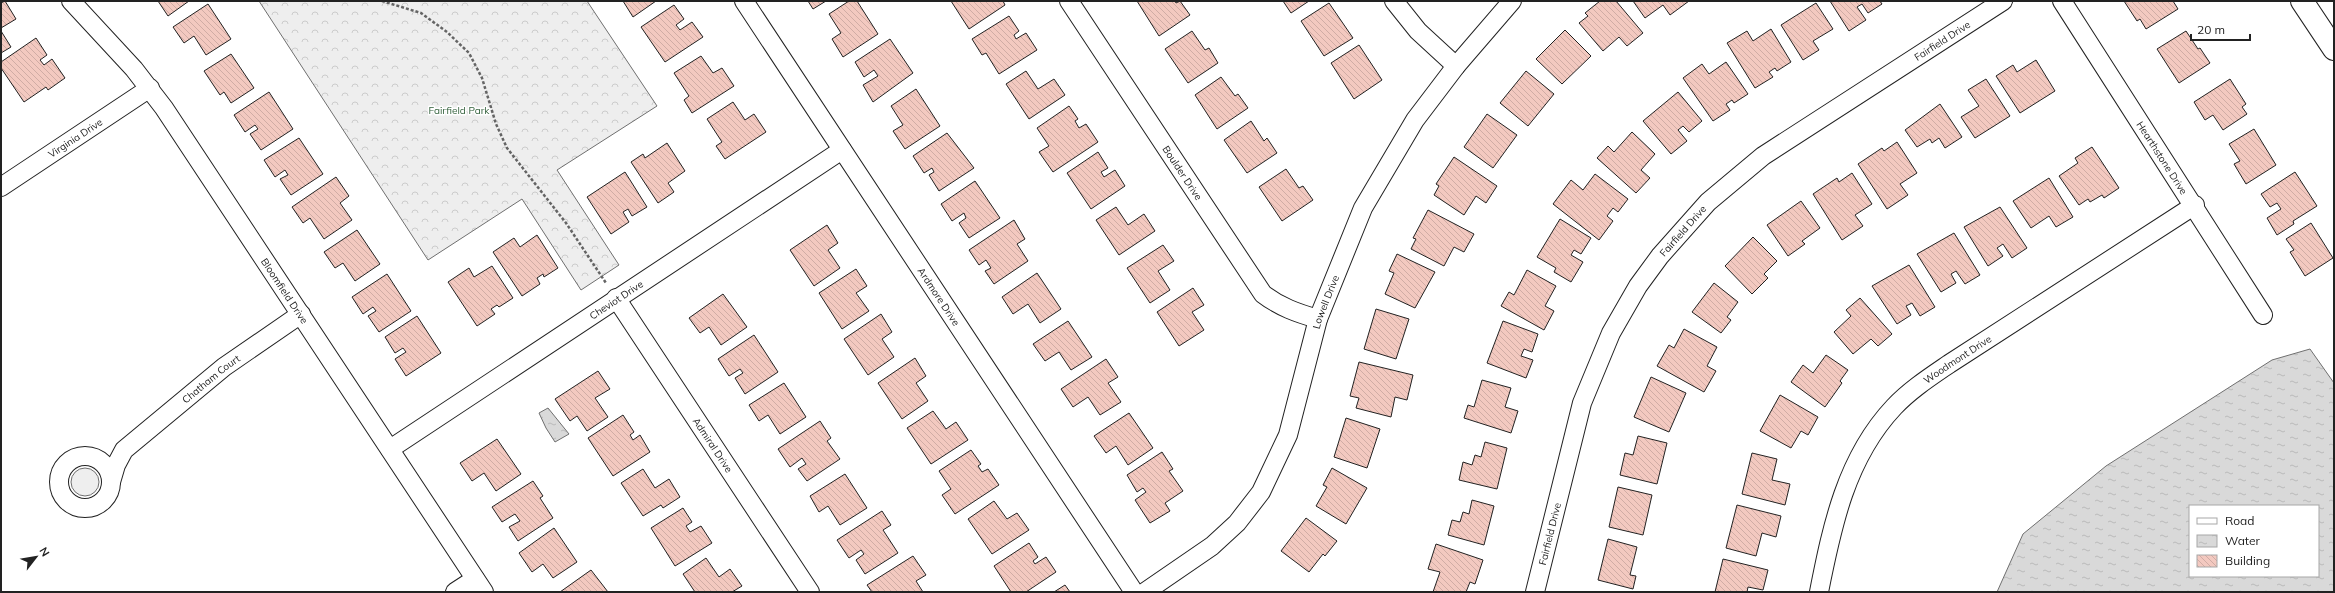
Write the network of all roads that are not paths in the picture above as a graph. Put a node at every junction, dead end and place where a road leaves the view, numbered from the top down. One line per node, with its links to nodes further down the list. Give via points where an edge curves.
1 (70, 1): 11 (street, Bloomfield Drive)
2 (744, 1): 12 (street, Ardmore Drive)
3 (1069, 1): 18 (street, Boulder Drive, via 1263,294 1277,304)
4 (1394, 1): 10 (street, via 1418,31)
5 (1512, 1): 10 (street, Lowell Drive)
6 (2003, 1): 28 (street, Fairfield Drive, via 1763,156 1708,202 1660,256 1638,286 1611,332 1582,403)
7 (2062, 1): 14 (street, Hearthstone Drive)
8 (2302, 1): 9 (main road)
9 (2334, 49)
10 (1456, 66): 18 (street, Lowell Drive, via 1415,120 1363,208)
11 (150, 88): 13 (street, Virginia Drive); 16 (street, Bloomfield Drive)
12 (842, 150): 15 (street, Cheviot Drive); 26 (street, Ardmore Drive)
13 (1, 187)
14 (2195, 205): 17 (street, Hearthstone Drive); 29 (street, Woodmont Drive, via 1949,364 1913,390 1894,408 1866,443 1852,467 1831,531)
15 (616, 298): 19 (street, Cheviot Drive); 25 (street, Admiral Drive)
16 (301, 314): 19 (street, Bloomfield Drive); 20 (street, Chatham Court, via 224,367)
17 (2263, 315)
18 (1318, 319): 27 (street, Lowell Drive, via 1288,435 1261,492 1237,523 1212,546)
19 (390, 449): 23 (street, Bloomfield Drive)
20 (124, 450): 21 (street, Chatham Court); 22 (street, Chatham Court, via 116,465)
21 (91, 456): 22 (street, via 106,465); 22 (street, Chatham Court, via 74,458 61,470 59,487 67,502 83,509 99,504 106,498)
22 (112, 482)
23 (479, 586): 24 (street)
24 (455, 592)
25 (810, 592)
26 (1134, 592)
27 (1145, 592)
28 (1534, 592)
29 (1819, 592)

